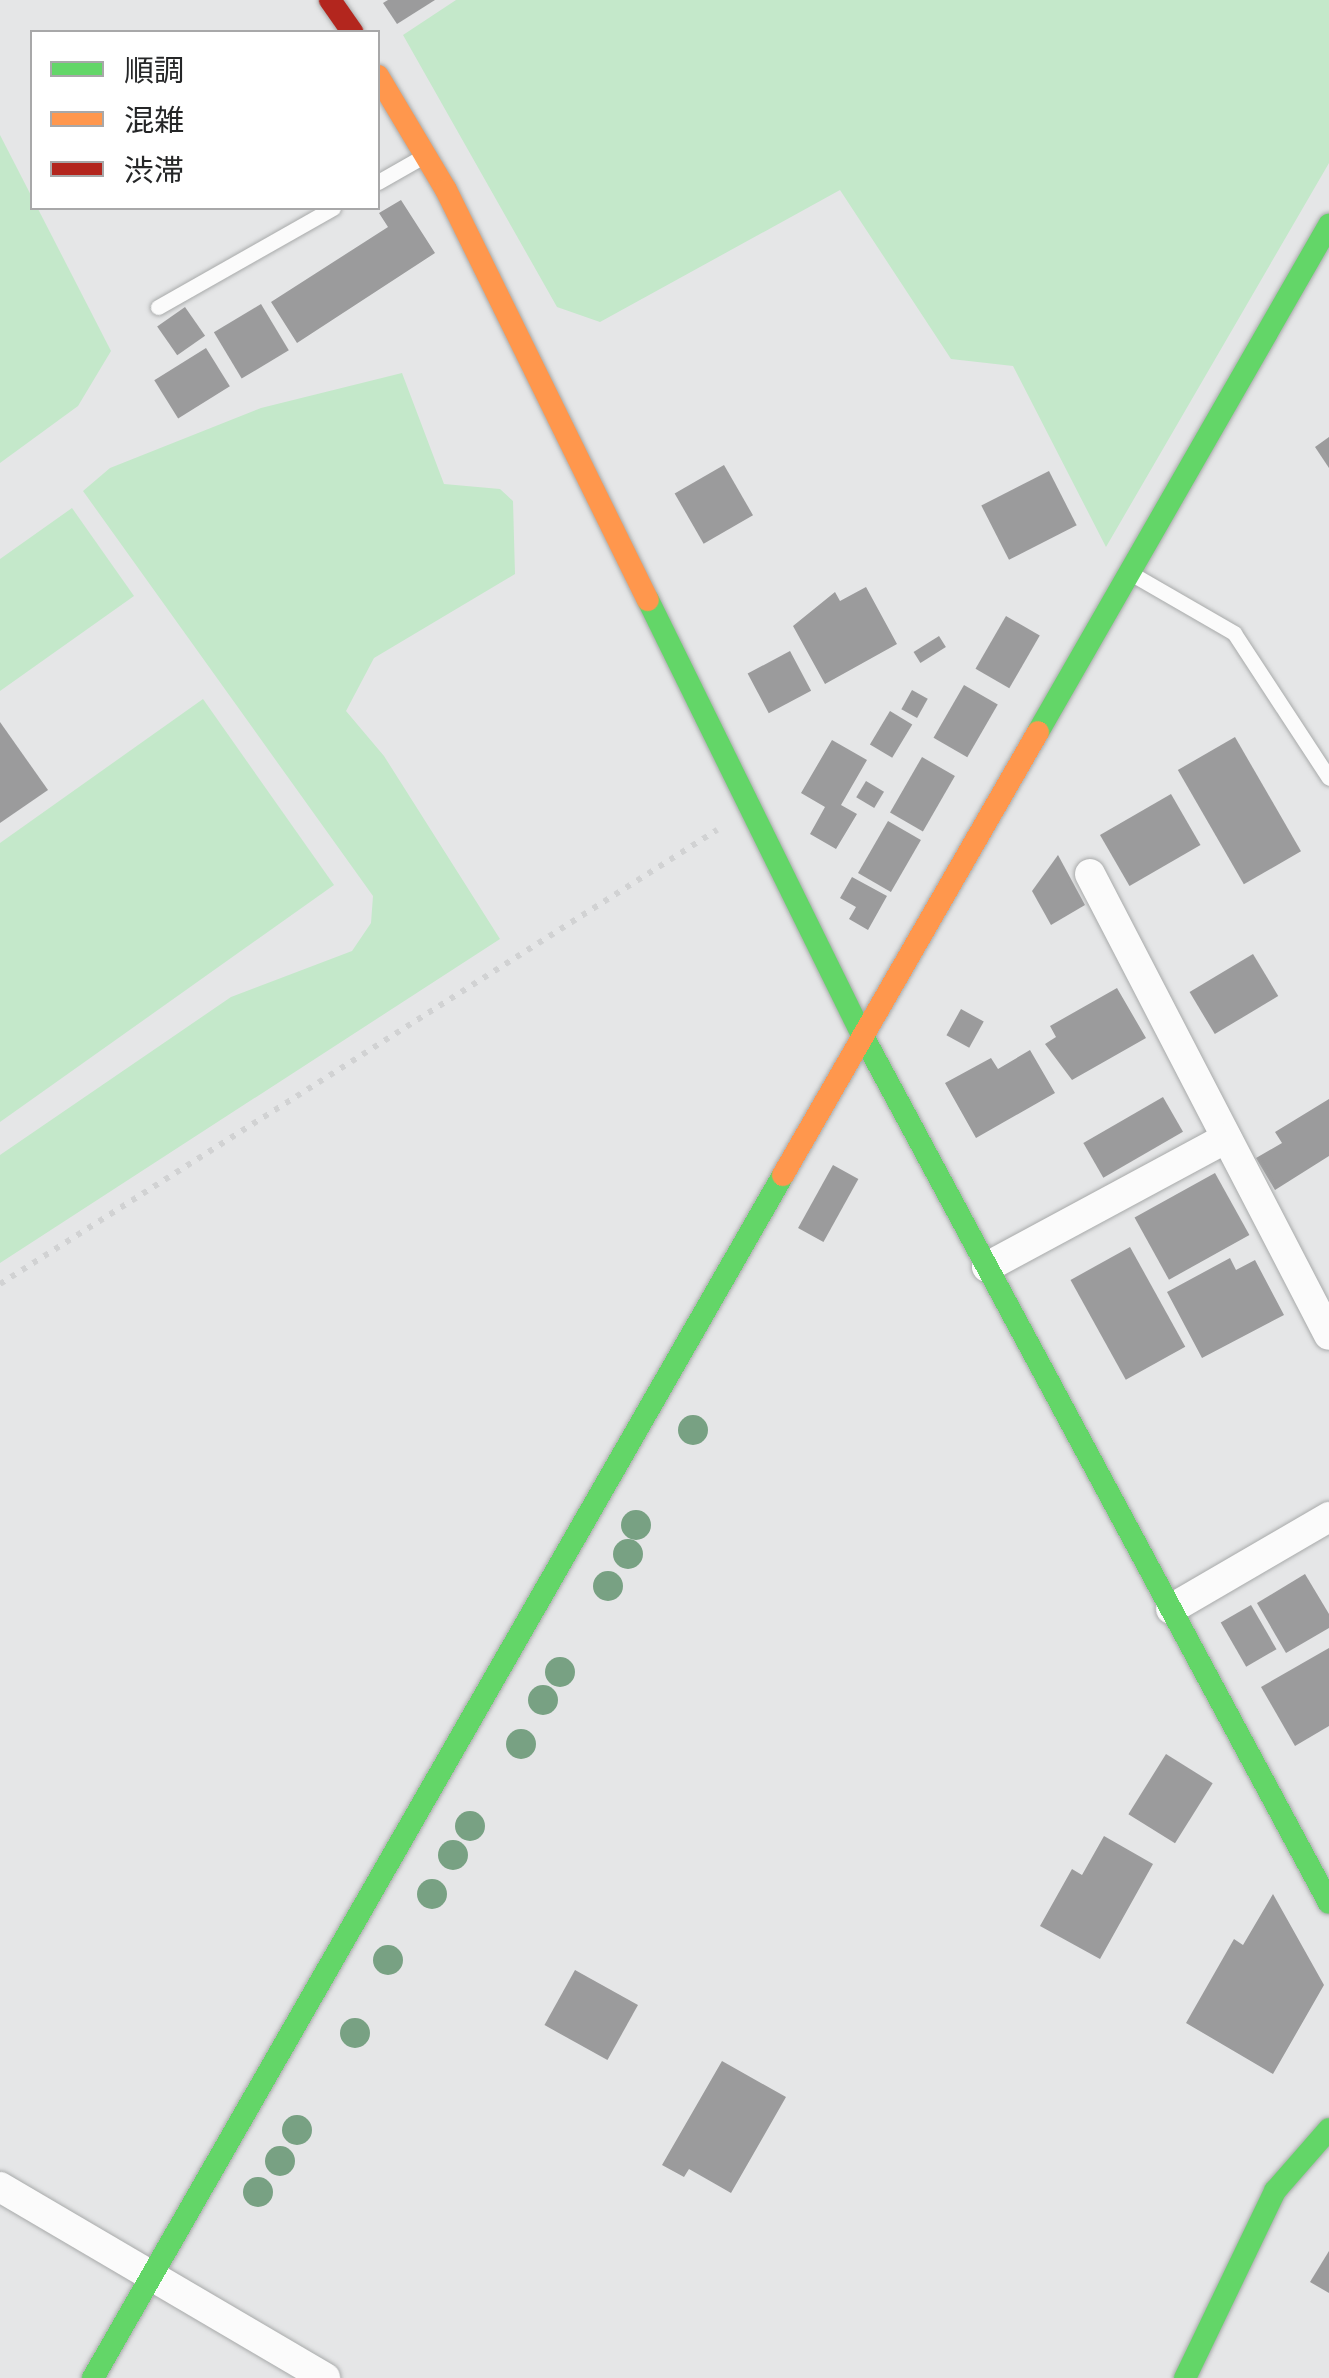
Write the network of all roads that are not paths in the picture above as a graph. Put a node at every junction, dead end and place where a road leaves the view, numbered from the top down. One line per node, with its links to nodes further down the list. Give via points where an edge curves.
1 (330, 0): 2 (street)
2 (351, 30)
3 (380, 79): 4 (street)
4 (425, 155): 5 (lane); 12 (street)
5 (380, 181)
6 (329, 210): 8 (lane)
7 (1329, 225): 9 (street)
8 (158, 307)
9 (1129, 572): 10 (lane, via 1234,633); 12 (street)
10 (1329, 778)
11 (1090, 874): 13 (street)
12 (863, 1036): 14 (street); 21 (street)
13 (1227, 1138): 14 (street); 15 (street)
14 (987, 1267): 17 (street)
15 (1329, 1335)
16 (1329, 1517): 17 (street)
17 (1171, 1609): 18 (street)
18 (1329, 1903)
19 (1329, 2129): 24 (street, via 1275,2191)
20 (0, 2186): 21 (street)
21 (153, 2275): 22 (street); 23 (street)
22 (93, 2378)
23 (324, 2378)
24 (1185, 2378)

